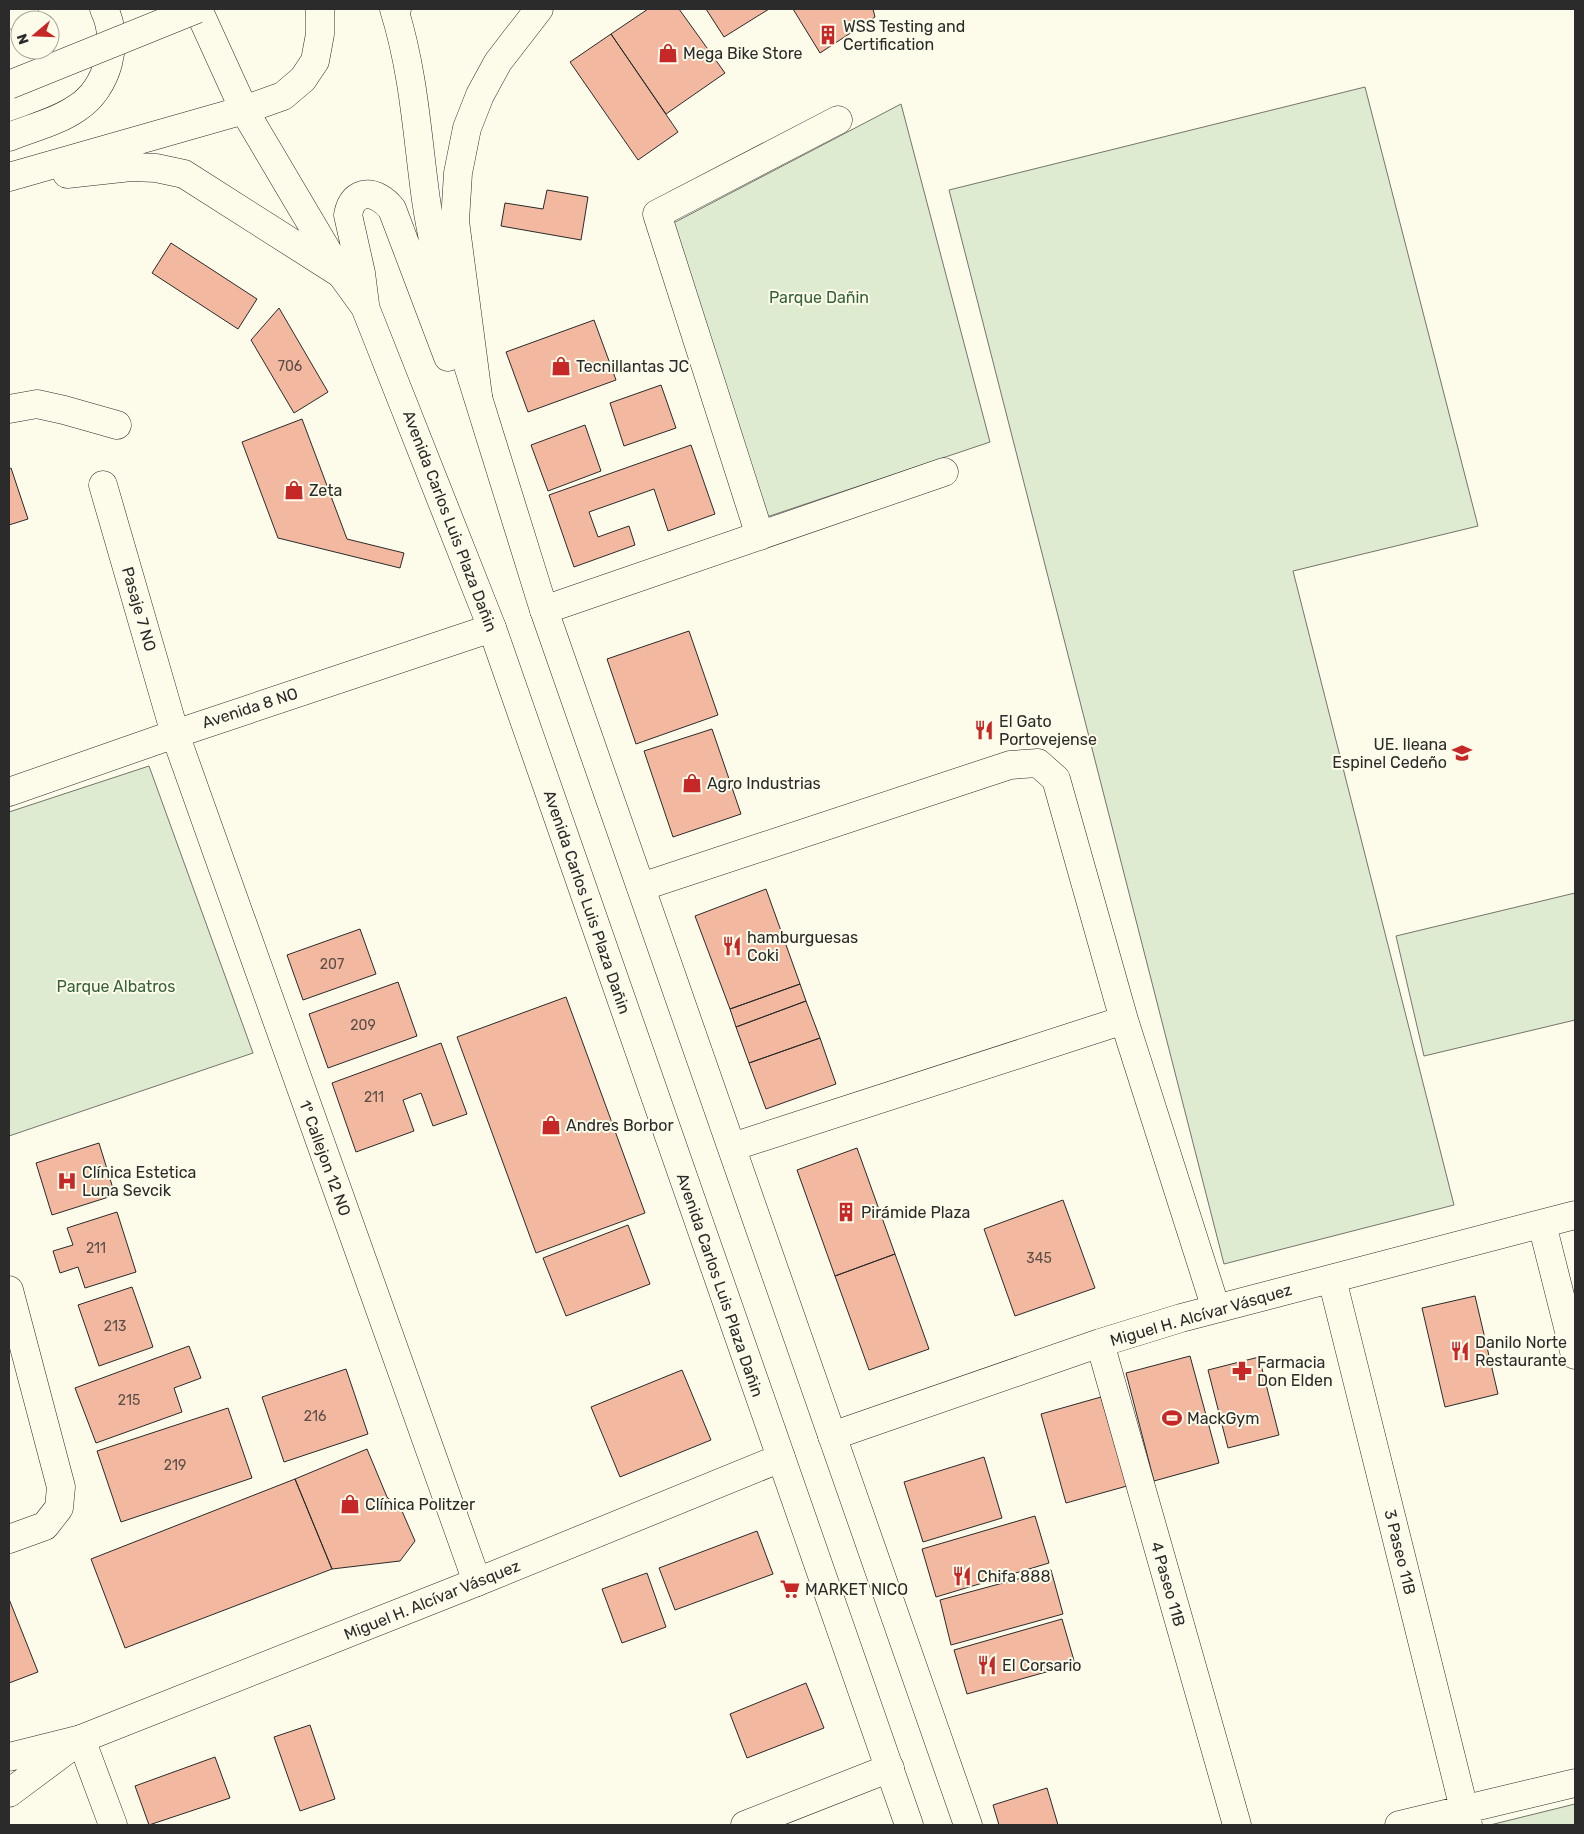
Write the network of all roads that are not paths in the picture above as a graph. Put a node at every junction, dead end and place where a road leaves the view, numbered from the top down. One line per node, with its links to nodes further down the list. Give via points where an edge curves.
1 (24, 9): 7 (street)
2 (104, 9): 11 (street, via 112,42 107,68 96,90 77,108)
3 (198, 9): 8 (street, bridge); 9 (street, Avenida Carlos Luis Plaza Dañin)
4 (320, 9): 9 (street, via 320,34 314,61 303,79 283,96)
5 (395, 9): 15 (street, via 412,82 435,251)
6 (539, 9): 15 (street, via 498,62 480,95 468,128 458,173 455,221)
7 (9, 15)
8 (9, 85)
9 (244, 110): 12 (street); 13 (street, Avenida Carlos Luis Plaza Dañin)
10 (838, 120): 21 (street, via 657,214)
11 (9, 137)
12 (9, 178): 13 (street, via 131,167 184,174)
13 (341, 274): 14 (street, Avenida Carlos Luis Plaza Dañin)
14 (365, 307): 18 (street, via 348,215 355,198 366,194 376,195 392,209 451,365); 23 (street, Avenida Carlos Luis Plaza Dañin)
15 (478, 396): 18 (street)
16 (9, 409): 17 (street, via 37,404)
17 (117, 425)
18 (496, 458): 22 (street)
19 (944, 472): 21 (street)
20 (103, 485): 24 (street, Pasaje 7 NO)
21 (760, 536): 22 (street)
22 (544, 610): 26 (street)
23 (492, 628): 24 (street, Avenida 8 NO); 37 (street, Avenida Carlos Luis Plaza Dañin)
24 (175, 734): 25 (street, Avenida 8 NO); 39 (street, 1º Callejon 12 NO)
25 (9, 792)
26 (641, 887): 27 (street, via 1010,765 1038,763 1056,779); 28 (street)
27 (1124, 1020): 28 (street); 33 (street)
28 (732, 1148): 36 (street)
29 (1575, 1216): 30 (street, Miguel H. Alcívar Vásquez)
30 (1542, 1224): 31 (street, Miguel H. Alcívar Vásquez); 35 (street)
31 (1332, 1279): 33 (street, Miguel H. Alcívar Vásquez); 45 (street, 3 Paseo 11B)
32 (9, 1290): 38 (street, via 61,1487 59,1508 45,1526)
33 (1216, 1309): 34 (street, Miguel H. Alcívar Vásquez)
34 (1100, 1343): 36 (street, Miguel H. Alcívar Vásquez); 50 (street, 4 Paseo 11B)
35 (1575, 1355)
36 (832, 1436): 49 (street)
37 (781, 1458): 39 (street, Miguel H. Alcívar Vásquez); 42 (street, Avenida Carlos Luis Plaza Dañin)
38 (9, 1539)
39 (477, 1582): 40 (street, Miguel H. Alcívar Vásquez)
40 (81, 1739): 41 (street, Miguel H. Alcívar Vásquez); 44 (street, Miguel H. Alcívar Vásquez); 46 (street)
41 (9, 1757)
42 (890, 1768): 47 (street); 48 (street, Avenida Carlos Luis Plaza Dañin)
43 (1575, 1783): 45 (street)
44 (9, 1793)
45 (1466, 1818): 51 (street)
46 (113, 1825)
47 (745, 1825)
48 (909, 1825)
49 (968, 1825)
50 (1237, 1825)
51 (1399, 1825)

